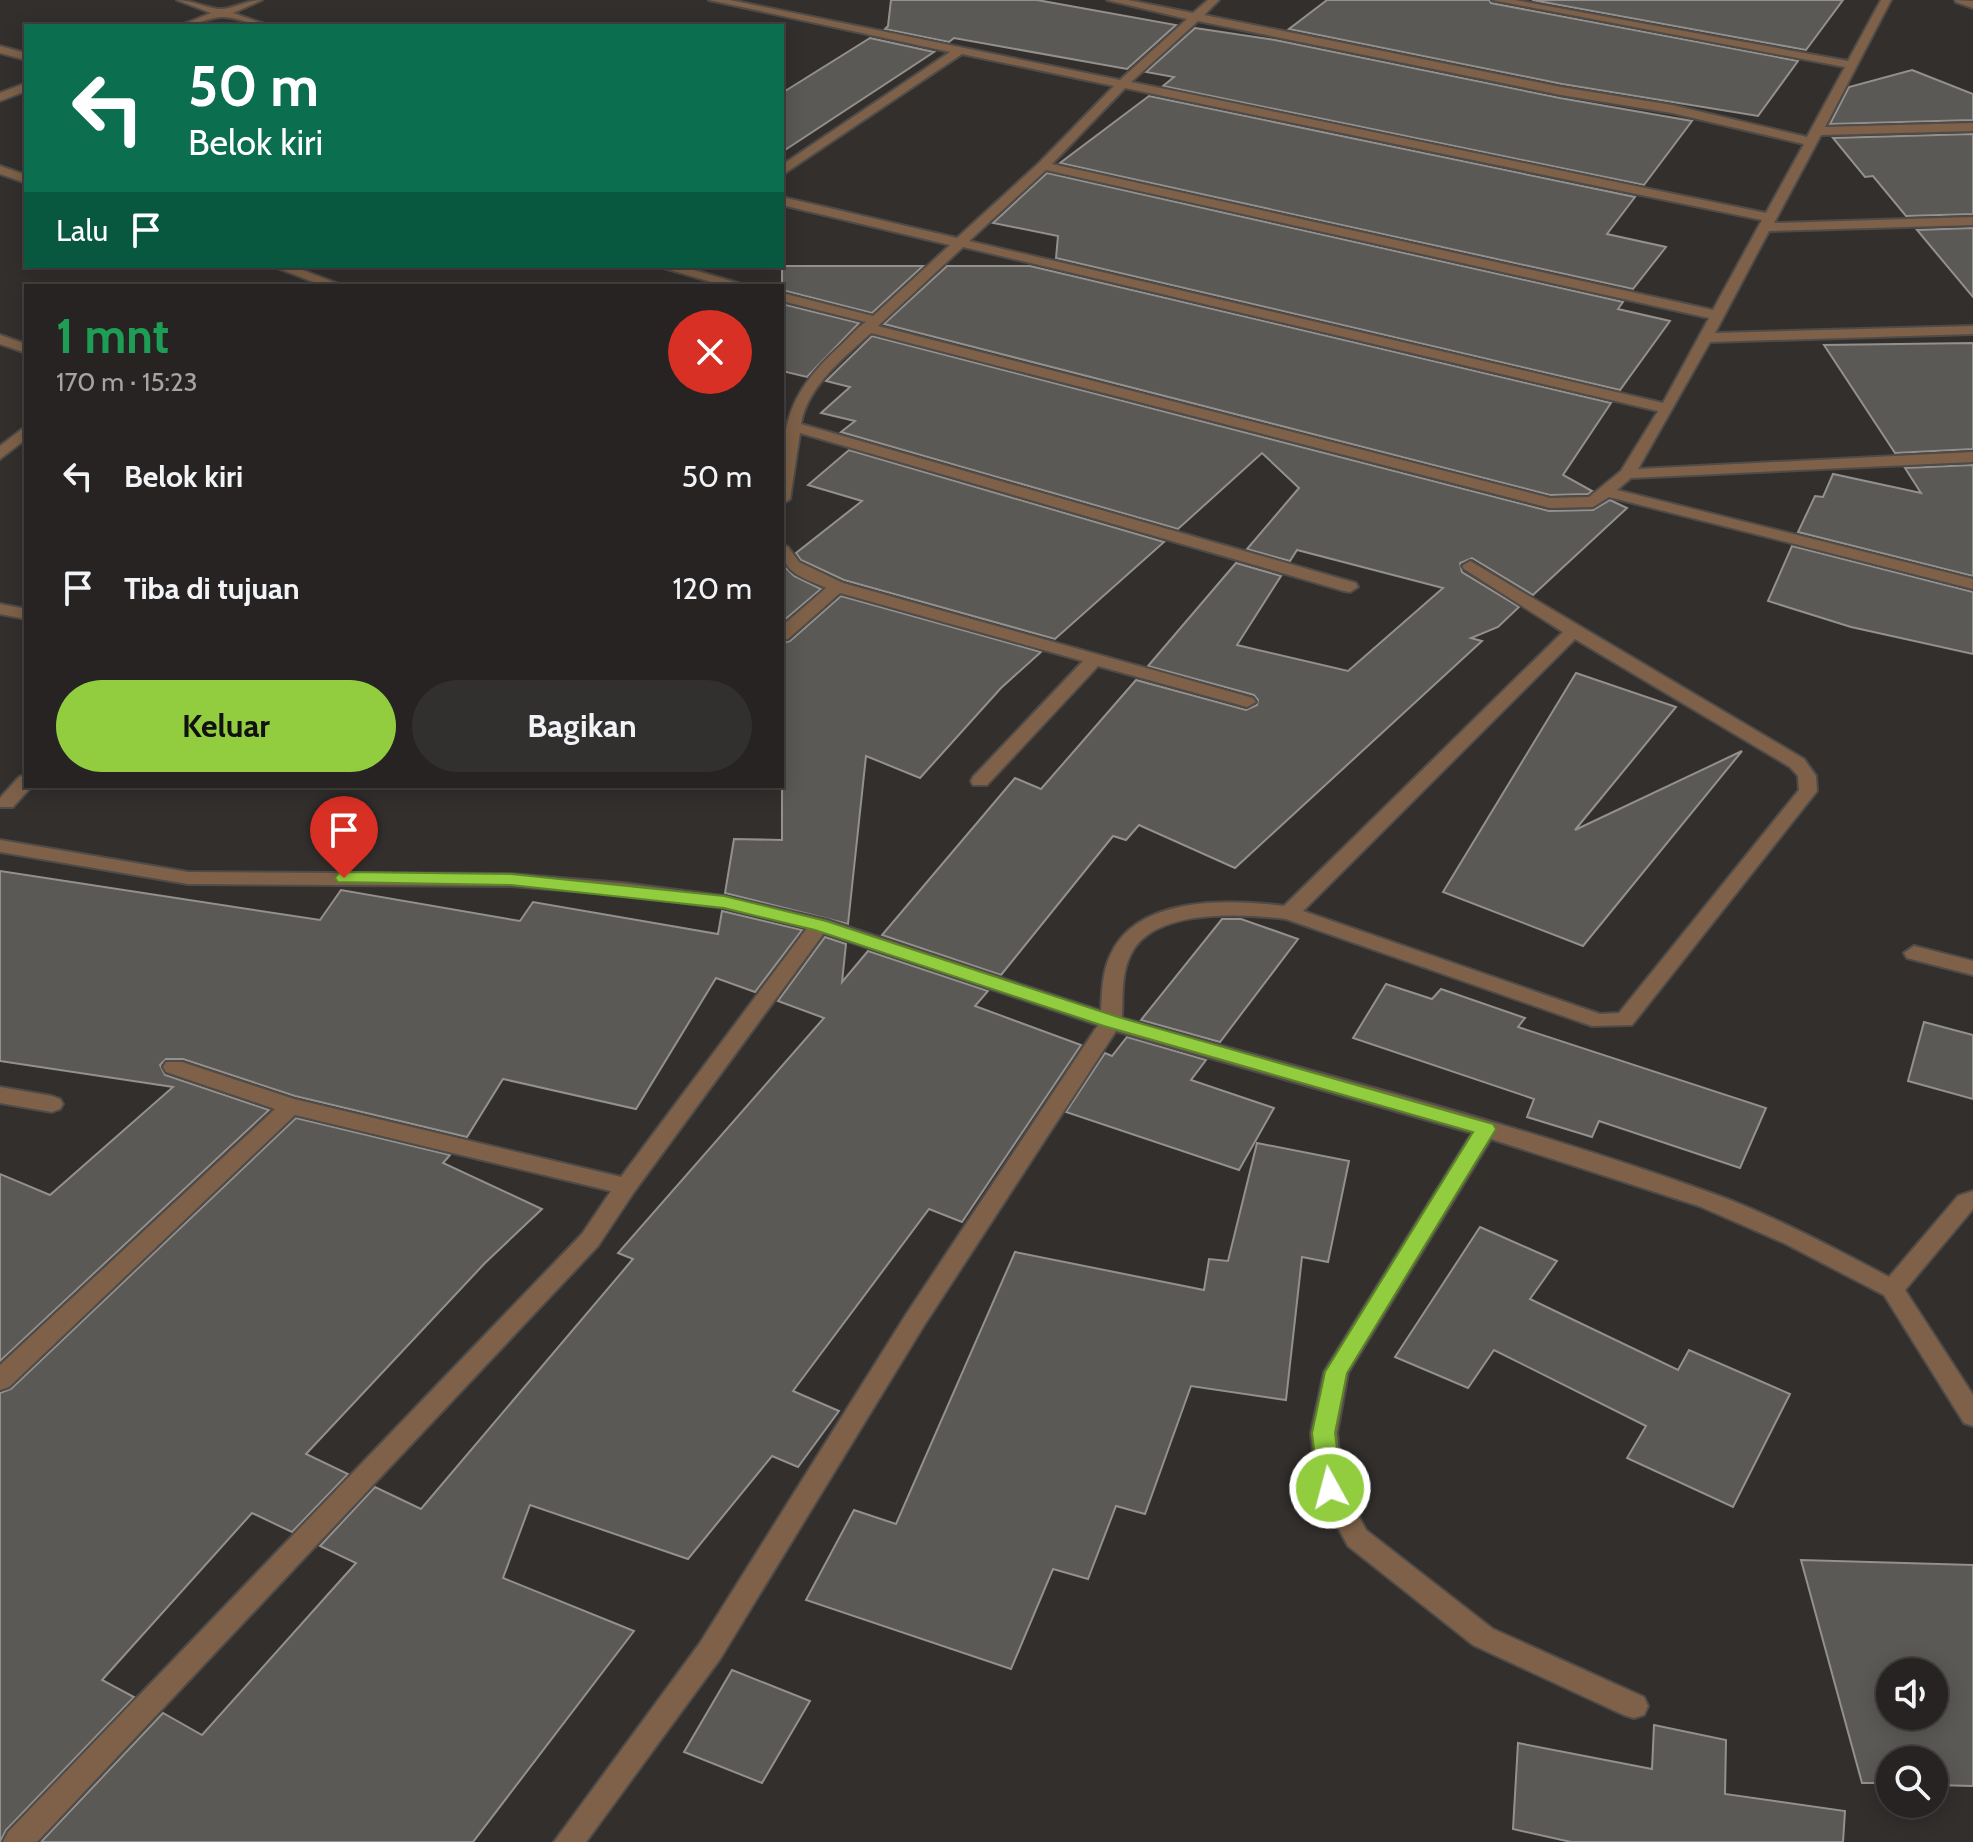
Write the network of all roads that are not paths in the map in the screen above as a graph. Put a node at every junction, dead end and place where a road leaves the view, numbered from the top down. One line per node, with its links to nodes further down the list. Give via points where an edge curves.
1 (182, 0): 10 (street)
2 (257, 0): 10 (street)
3 (714, 0): 11 (street)
4 (1112, 0): 12 (street)
5 (1214, 0): 12 (street)
6 (1497, 0): 19 (street)
7 (1886, 0): 19 (street)
8 (1960, 0): 9 (street)
9 (1973, 5)
10 (218, 14): 13 (street); 14 (street)
11 (790, 15): 15 (street); 17 (street)
12 (1198, 17): 20 (street); 24 (street)
13 (190, 24)
14 (256, 24)
15 (776, 24)
16 (0, 49): 18 (street)
17 (961, 50): 20 (street); 27 (street)
18 (24, 56)
19 (1852, 65): 24 (street)
20 (1122, 84): 25 (street); 31 (street)
21 (24, 88): 22 (street)
22 (0, 97)
23 (1973, 127): 24 (street)
24 (1815, 136): 31 (street)
25 (1043, 166): 32 (street); 38 (street)
26 (0, 170): 28 (street)
27 (784, 170)
28 (24, 178)
29 (784, 201): 32 (street)
30 (1973, 221): 31 (street)
31 (1767, 222): 38 (street)
32 (958, 243): 39 (street); 44 (street)
33 (285, 268): 35 (street)
34 (672, 268): 36 (street)
35 (331, 284)
36 (733, 284)
37 (784, 298): 39 (street)
38 (1715, 315): 41 (street)
39 (869, 324): 45 (street, via 812,385); 51 (street, via 1550,503 1593,502)
40 (1973, 330): 41 (street)
41 (1703, 338): 44 (street)
42 (0, 339): 43 (street)
43 (24, 348)
44 (1667, 409): 49 (street)
45 (793, 426): 50 (street); 56 (street)
46 (24, 433): 47 (street)
47 (0, 454)
48 (1973, 457): 49 (street)
49 (1627, 474): 51 (street)
50 (784, 486)
51 (1607, 492): 54 (street)
52 (784, 553): 55 (street, via 793,565)
53 (1470, 566): 59 (street)
54 (1973, 584)
55 (837, 587): 60 (street); 61 (street)
56 (1350, 587)
57 (0, 609): 58 (street)
58 (24, 614)
59 (1574, 631): 67 (street); 67 (street, via 1797,763 1807,776 1808,791 1625,1020 1599,1021)
60 (784, 633)
61 (1095, 659): 62 (street); 63 (street)
62 (1247, 702)
63 (980, 781)
64 (24, 783): 65 (street)
65 (6, 803)
66 (0, 846): 68 (street, via 188,878 511,880 623,889 724,902)
67 (1289, 913): 71 (street, via 1224,909 1148,926 1124,947 1115,973)
68 (820, 925): 71 (street); 77 (street)
69 (1914, 953): 70 (street)
70 (1973, 968)
71 (1111, 1022): 76 (street); 84 (street, via 915,1320 710,1651)
72 (174, 1067): 75 (street)
73 (0, 1095): 74 (street)
74 (52, 1104)
75 (291, 1106): 77 (street); 80 (street)
76 (1486, 1129): 79 (street, via 1707,1200); 82 (street, via 1336,1372 1324,1433 1330,1488 1357,1538 1483,1637)
77 (626, 1186): 83 (street, via 590,1240)
78 (1973, 1199): 79 (street)
79 (1892, 1289): 81 (street)
80 (0, 1380)
81 (1973, 1416)
82 (1634, 1706)
83 (18, 1842)
84 (569, 1842)

